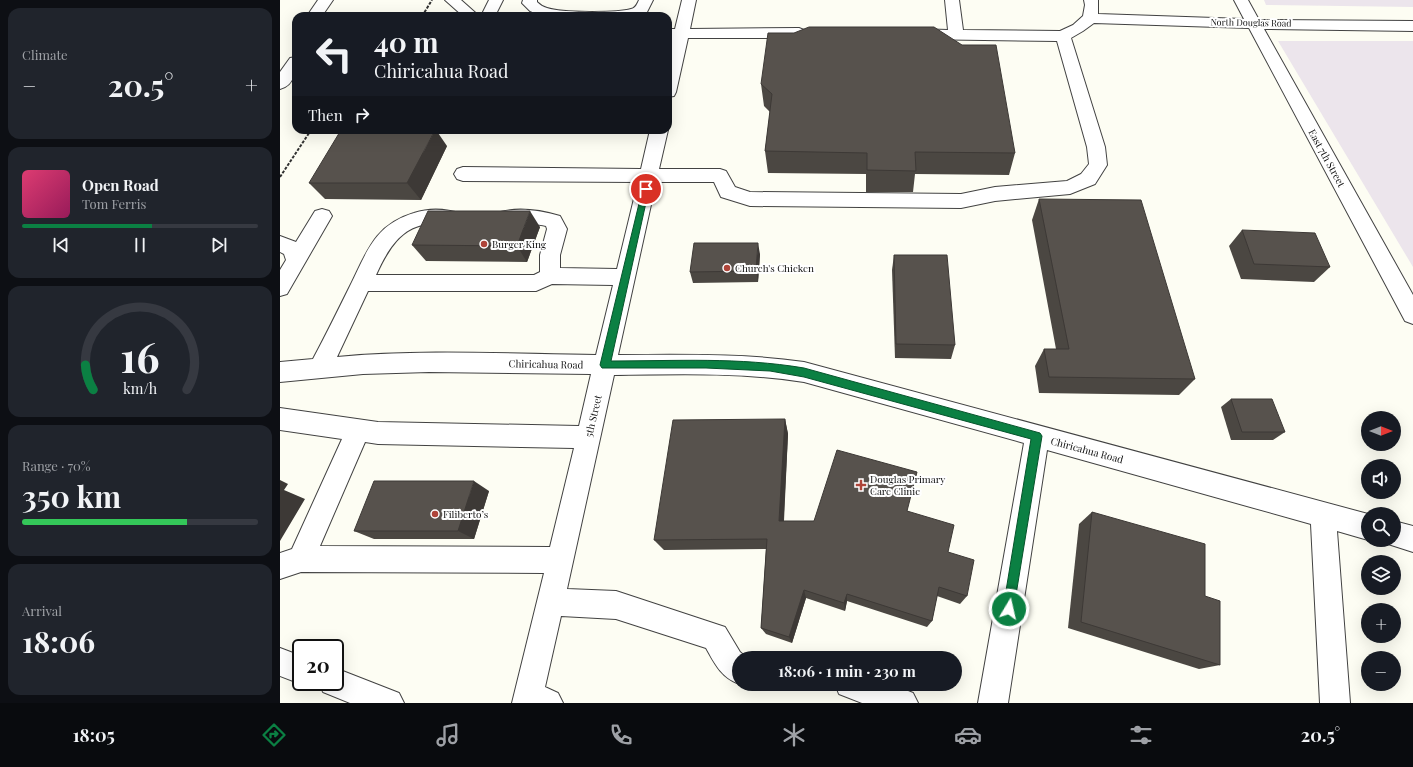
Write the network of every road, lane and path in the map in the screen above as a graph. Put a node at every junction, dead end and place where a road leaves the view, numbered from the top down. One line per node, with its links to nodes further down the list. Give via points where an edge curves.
1 (326, 0): 11 (street)
2 (432, 0): 12 (path)
3 (452, 0): 13 (street)
4 (496, 0): 14 (street)
5 (530, 0): 15 (street, via 529,3 535,9)
6 (646, 0): 16 (street, via 644,7)
7 (689, 0): 21 (street)
8 (952, 0): 23 (street)
9 (1090, 0): 17 (street)
10 (1241, 0): 18 (street, East 7th Street)
11 (317, 12)
12 (425, 12)
13 (467, 12)
14 (490, 12)
15 (546, 12)
16 (636, 12)
17 (1090, 18): 18 (street, North Douglas Road); 24 (street)
18 (1253, 24): 19 (street, North Douglas Road); 42 (street, East 7th Street)
19 (1413, 26)
20 (816, 33): 21 (street)
21 (675, 34): 27 (street)
22 (901, 34): 23 (street)
23 (956, 34): 24 (street)
24 (1063, 36): 33 (street, via 1096,147 1098,165 1088,179 1070,187 995,194 961,201 750,199 728,192 720,176)
25 (280, 57): 26 (street)
26 (292, 57)
27 (672, 60)
28 (292, 68): 29 (street)
29 (280, 84)
30 (309, 134): 34 (path)
31 (658, 134): 33 (street, 5th Street)
32 (463, 174): 33 (street)
33 (649, 175): 39 (street, 5th Street)
34 (280, 177)
35 (322, 216): 37 (street)
36 (280, 244): 37 (street, via 292,249)
37 (296, 260): 41 (street)
38 (550, 276): 39 (street); 40 (street, via 536,283); 40 (street, via 550,255 557,229 553,221 537,217 422,218 402,224 385,238)
39 (625, 277): 43 (street, 5th Street)
40 (362, 283): 44 (street)
41 (280, 288)
42 (1413, 315)
43 (605, 365): 44 (street, Chiricahua Road, via 429,362); 48 (street, Chiricahua Road, via 706,364 770,367 804,372); 49 (street, 5th Street)
44 (320, 368): 45 (street, Chiricahua Road)
45 (280, 372)
46 (280, 419): 47 (street)
47 (358, 430): 49 (street, via 378,433); 55 (street)
48 (1037, 436): 50 (street, Chiricahua Road); 65 (street)
49 (588, 437): 54 (street, 5th Street)
50 (1323, 515): 51 (street, Chiricahua Road); 66 (street)
51 (1361, 525)
52 (1401, 536): 53 (street)
53 (1413, 540)
54 (560, 560): 55 (street); 56 (street, 5th Street)
55 (290, 562)
56 (550, 602): 58 (street, via 616,605 715,636); 62 (street, 5th Street)
57 (280, 662): 59 (street)
58 (732, 664)
59 (292, 667)
60 (344, 686): 63 (street)
61 (869, 691): 64 (street)
62 (535, 701)
63 (389, 703)
64 (903, 703)
65 (993, 703)
66 (1335, 703)

